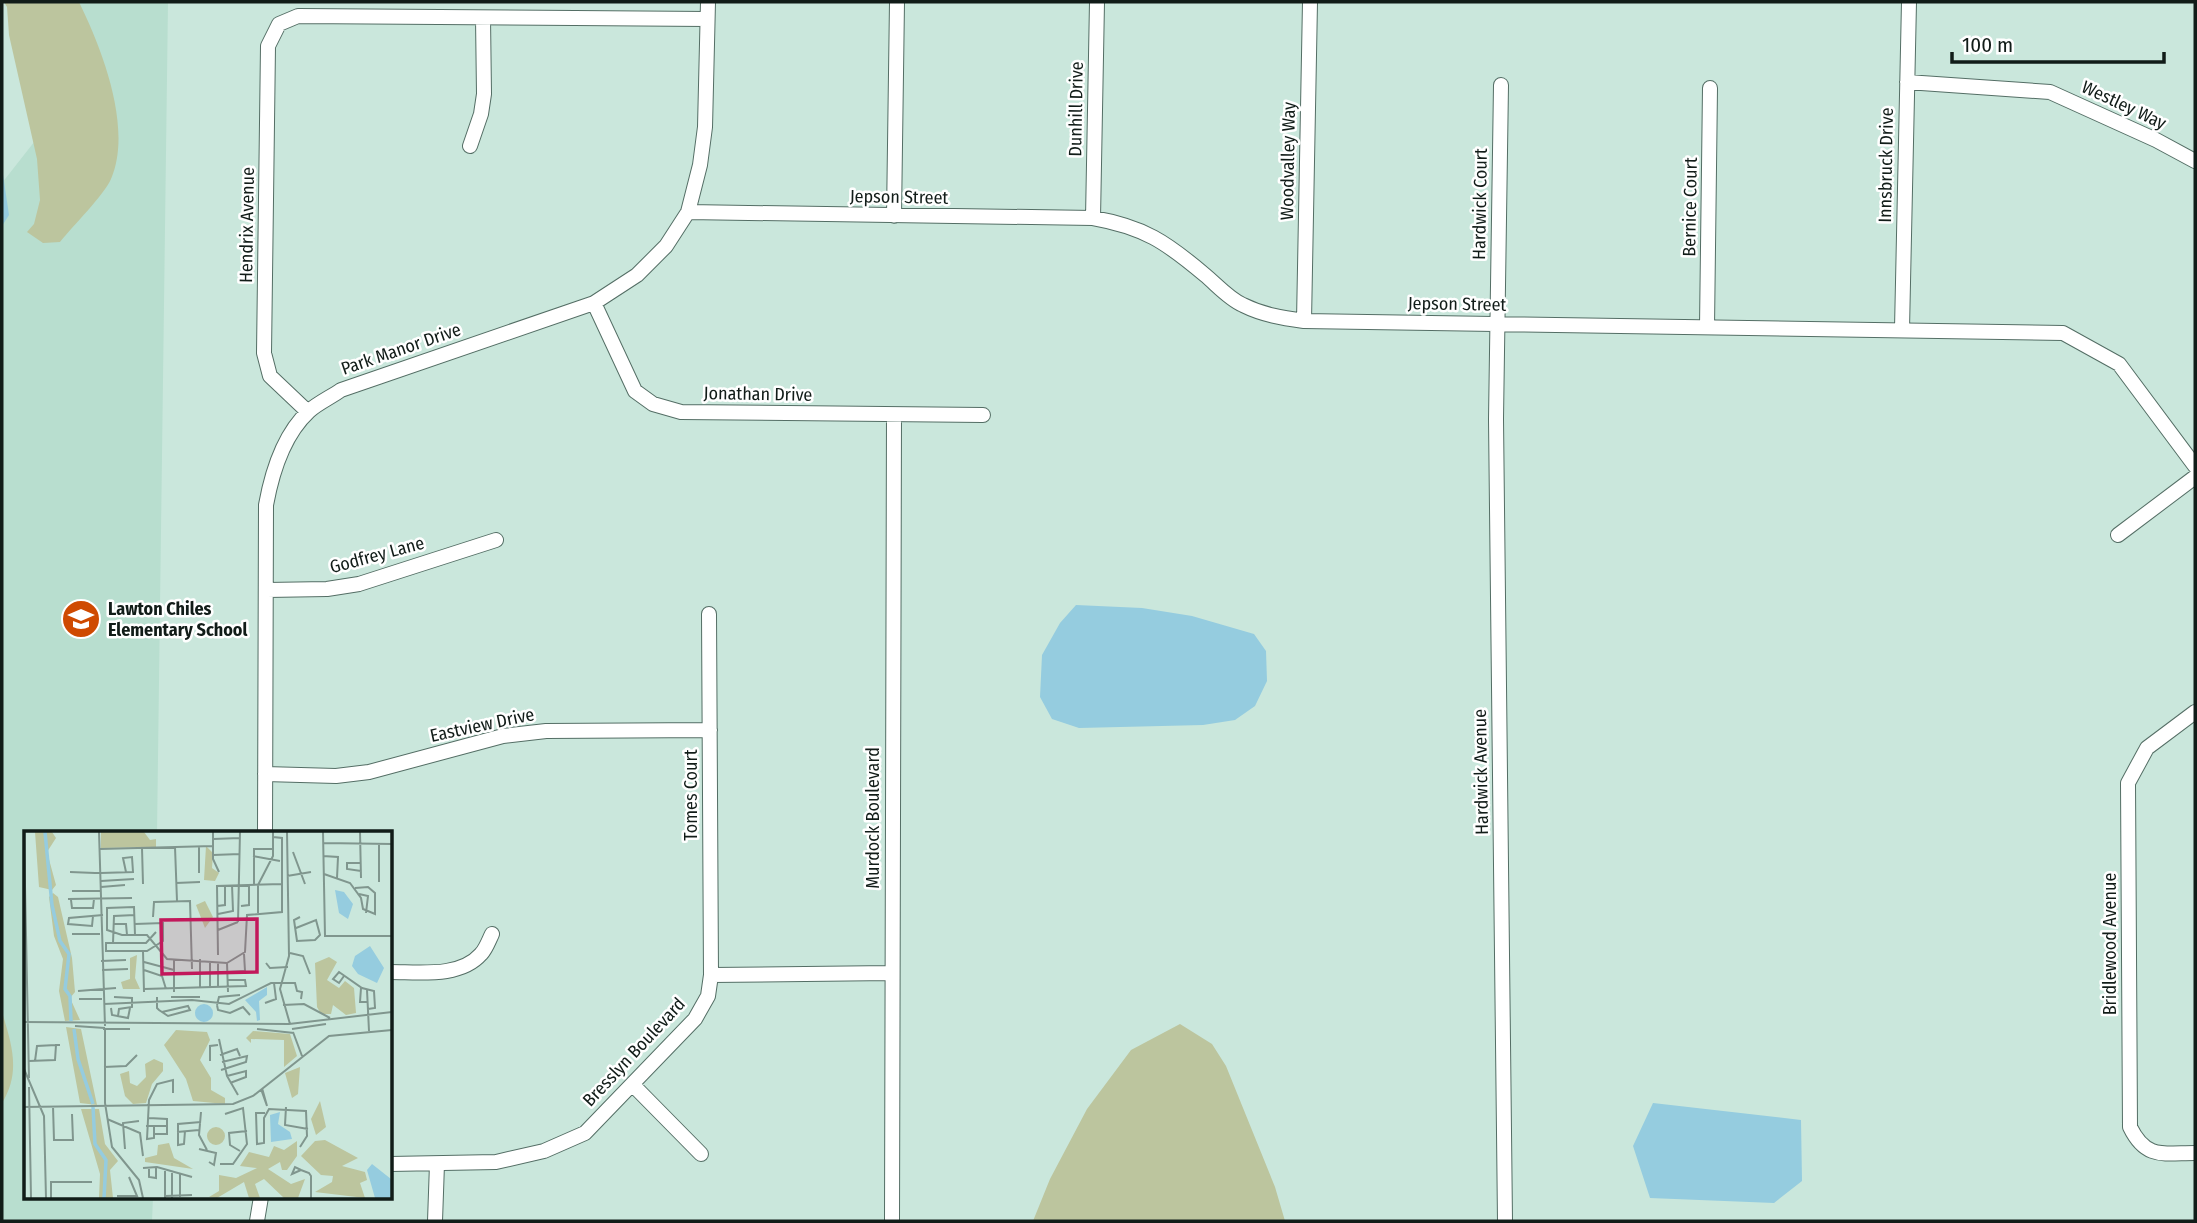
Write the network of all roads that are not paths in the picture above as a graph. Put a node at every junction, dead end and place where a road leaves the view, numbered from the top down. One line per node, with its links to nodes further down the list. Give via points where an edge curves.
1 (708, 2): 7 (street, Park Manor Drive)
2 (898, 2): 14 (street)
3 (1097, 2): 15 (street, Dunhill Drive)
4 (1310, 2): 17 (street, Woodvalley Way)
5 (1909, 2): 8 (street, Innsbruck Drive)
6 (483, 18): 7 (street); 11 (street, via 484,94); 21 (street, Hendrix Avenue, via 298,16 279,24 268,46 264,353 270,376)
7 (707, 19): 13 (street, Park Manor Drive, via 705,127)
8 (1908, 82): 12 (street, Westley Way, via 2050,92); 20 (street, Innsbruck Drive)
9 (1501, 85): 18 (street, Hardwick Court)
10 (1710, 88): 19 (street, Bernice Court)
11 (470, 146)
12 (2195, 161)
13 (688, 212): 14 (street, Jepson Street); 16 (street, Park Manor Drive, via 666,246 637,275)
14 (894, 216): 15 (street, Jepson Street)
15 (1093, 218): 17 (street, Jepson Street, via 1151,234 1240,304 1269,316)
16 (594, 303): 21 (street, Park Manor Drive, via 341,390); 22 (street, Jonathan Drive, via 635,391 653,404 681,412)
17 (1304, 321): 18 (street, Jepson Street)
18 (1497, 323): 19 (street, Jepson Street); 47 (street, Hardwick Avenue)
19 (1707, 327): 20 (street, Jepson Street)
20 (1902, 329): 24 (street, Jepson Street, via 2063,333 2119,364)
21 (308, 412): 28 (street, Park Manor Drive, via 271,474 266,505)
22 (894, 415): 23 (street, Jonathan Drive); 36 (street, Murdock Boulevard)
23 (983, 415)
24 (2195, 466)
25 (2195, 477): 26 (street)
26 (2118, 535)
27 (496, 540): 28 (street, Godfrey Lane, via 359,584)
28 (267, 590): 32 (street, Park Manor Drive)
29 (709, 614): 31 (street, Tomes Court)
30 (2195, 712): 39 (street, Bridlewood Avenue, via 2147,748 2128,783 2130,1127 2136,1140 2152,1153)
31 (710, 730): 32 (street, Eastview Drive, via 546,731 503,736 369,772); 37 (street, Tomes Court)
32 (265, 774): 33 (street, Park Manor Drive)
33 (265, 831)
34 (492, 934): 35 (street, via 482,954 465,966 435,972)
35 (392, 972)
36 (891, 973): 37 (street); 46 (street, Murdock Boulevard)
37 (711, 975): 38 (street, Bresslyn Boulevard, via 708,996 695,1019)
38 (633, 1085): 40 (street); 42 (street, Bresslyn Boulevard, via 585,1133 544,1151 496,1161)
39 (2195, 1153)
40 (701, 1154)
41 (392, 1164): 42 (street, Bresslyn Boulevard)
42 (437, 1164): 45 (street)
43 (261, 1198): 44 (street)
44 (257, 1221)
45 (435, 1221)
46 (892, 1221)
47 (1505, 1221)

